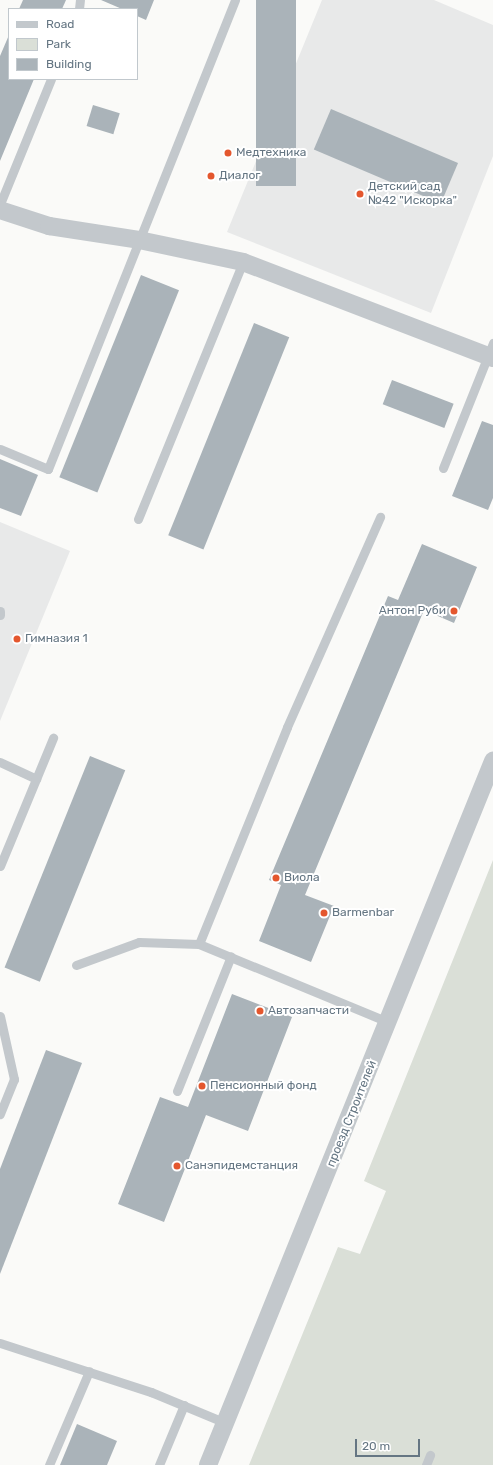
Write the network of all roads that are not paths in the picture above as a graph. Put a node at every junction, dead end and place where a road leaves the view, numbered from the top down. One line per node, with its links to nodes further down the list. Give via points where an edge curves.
1 (235, 0): 5 (lane)
2 (51, 80): 3 (lane)
3 (0, 204)
4 (0, 210): 5 (street, via 49,226)
5 (139, 240): 6 (street); 8 (lane, via 48,469)
6 (243, 262): 7 (street); 11 (lane)
7 (492, 352): 9 (lane)
8 (0, 449)
9 (443, 468)
10 (380, 517): 19 (lane, via 287,727)
11 (138, 519)
12 (0, 611): 13 (lane)
13 (0, 615)
14 (53, 738): 17 (lane)
15 (493, 761): 23 (street, проезд Строителей)
16 (0, 762): 17 (lane)
17 (36, 779): 18 (lane)
18 (0, 866)
19 (199, 944): 20 (lane); 21 (lane, via 140,942)
20 (231, 956): 23 (lane); 24 (lane)
21 (76, 965)
22 (0, 1016): 25 (lane, via 14,1079)
23 (388, 1022): 29 (street, проезд Строителей)
24 (177, 1092)
25 (0, 1114)
26 (0, 1343): 27 (lane)
27 (89, 1370): 28 (lane); 32 (lane)
28 (184, 1405): 29 (lane); 31 (lane)
29 (226, 1423): 33 (street, проезд Строителей)
30 (430, 1455): 34 (lane)
31 (163, 1464)
32 (49, 1465)
33 (208, 1465)
34 (426, 1465)

